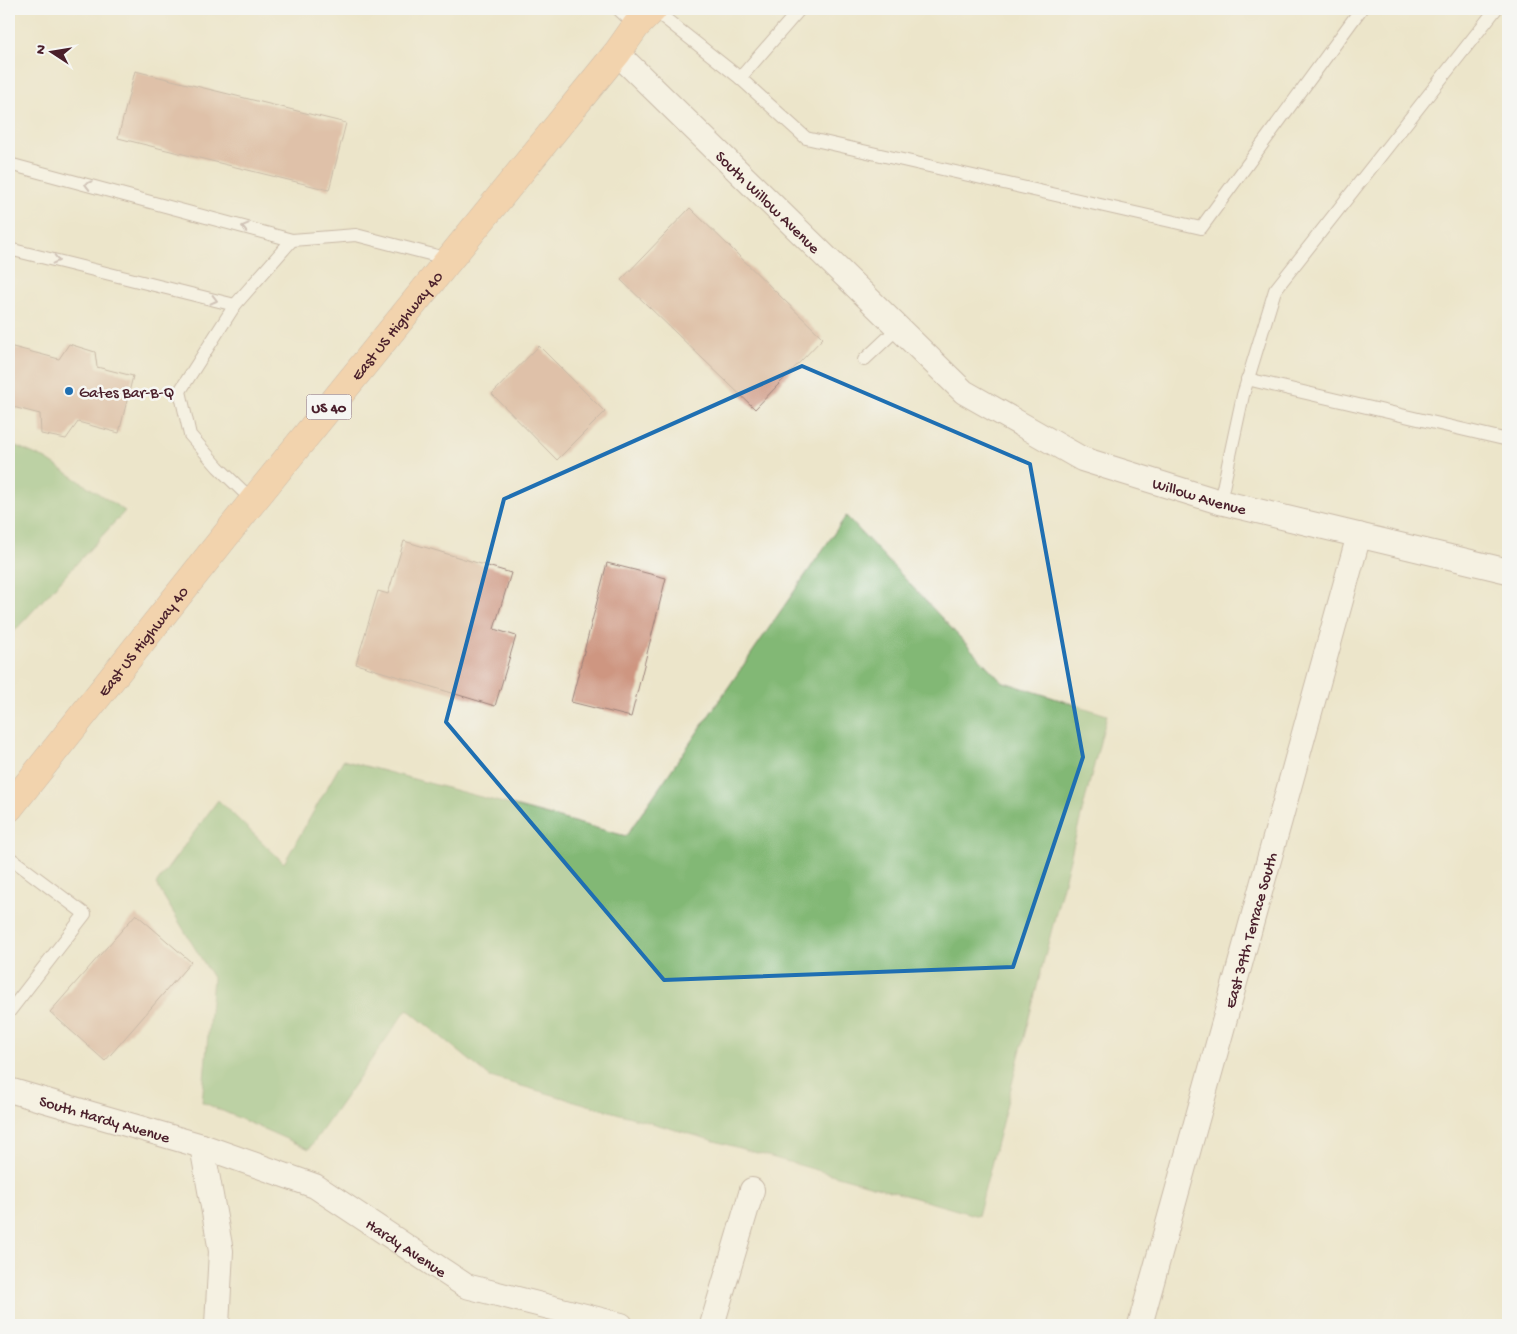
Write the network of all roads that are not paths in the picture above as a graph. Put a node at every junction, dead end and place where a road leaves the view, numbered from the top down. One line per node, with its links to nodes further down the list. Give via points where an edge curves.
1 (800, 9): 6 (lane)
2 (1361, 9): 6 (lane, via 1201,228 806,138)
3 (1496, 9): 15 (lane, via 1275,290)
4 (640, 13): 5 (main road, East US Highway 40 / US 40); 6 (lane)
5 (617, 53): 10 (main road, East US Highway 40 / US 40); 12 (street, South Willow Avenue)
6 (740, 78)
7 (9, 164): 8 (lane, one-way to 7)
8 (292, 240): 10 (lane, via 356,234); 11 (lane)
9 (9, 249): 11 (lane, one-way to 11)
10 (449, 259): 17 (main road, East US Highway 40 / US 40)
11 (235, 305): 17 (lane, via 180,391 190,434 218,467)
12 (898, 328): 13 (street, South Willow Avenue); 14 (lane)
13 (921, 351): 18 (street, Willow Avenue, via 964,392 1082,459)
14 (864, 360)
15 (1247, 379): 16 (lane); 18 (lane)
16 (1508, 440)
17 (253, 500): 21 (main road, East US Highway 40 / US 40)
18 (1220, 502): 19 (street, Willow Avenue)
19 (1360, 535): 20 (street, Willow Avenue); 30 (street, East 39th Terrace South)
20 (1508, 571)
21 (9, 808)
22 (9, 857): 23 (lane, via 84,914)
23 (9, 1012)
24 (9, 1090): 25 (street, South Hardy Avenue)
25 (202, 1146): 27 (street, via 221,1251); 28 (street, Hardy Avenue, via 315,1186 466,1286)
26 (752, 1190): 29 (street)
27 (217, 1325)
28 (621, 1325)
29 (712, 1325)
30 (1140, 1325)

